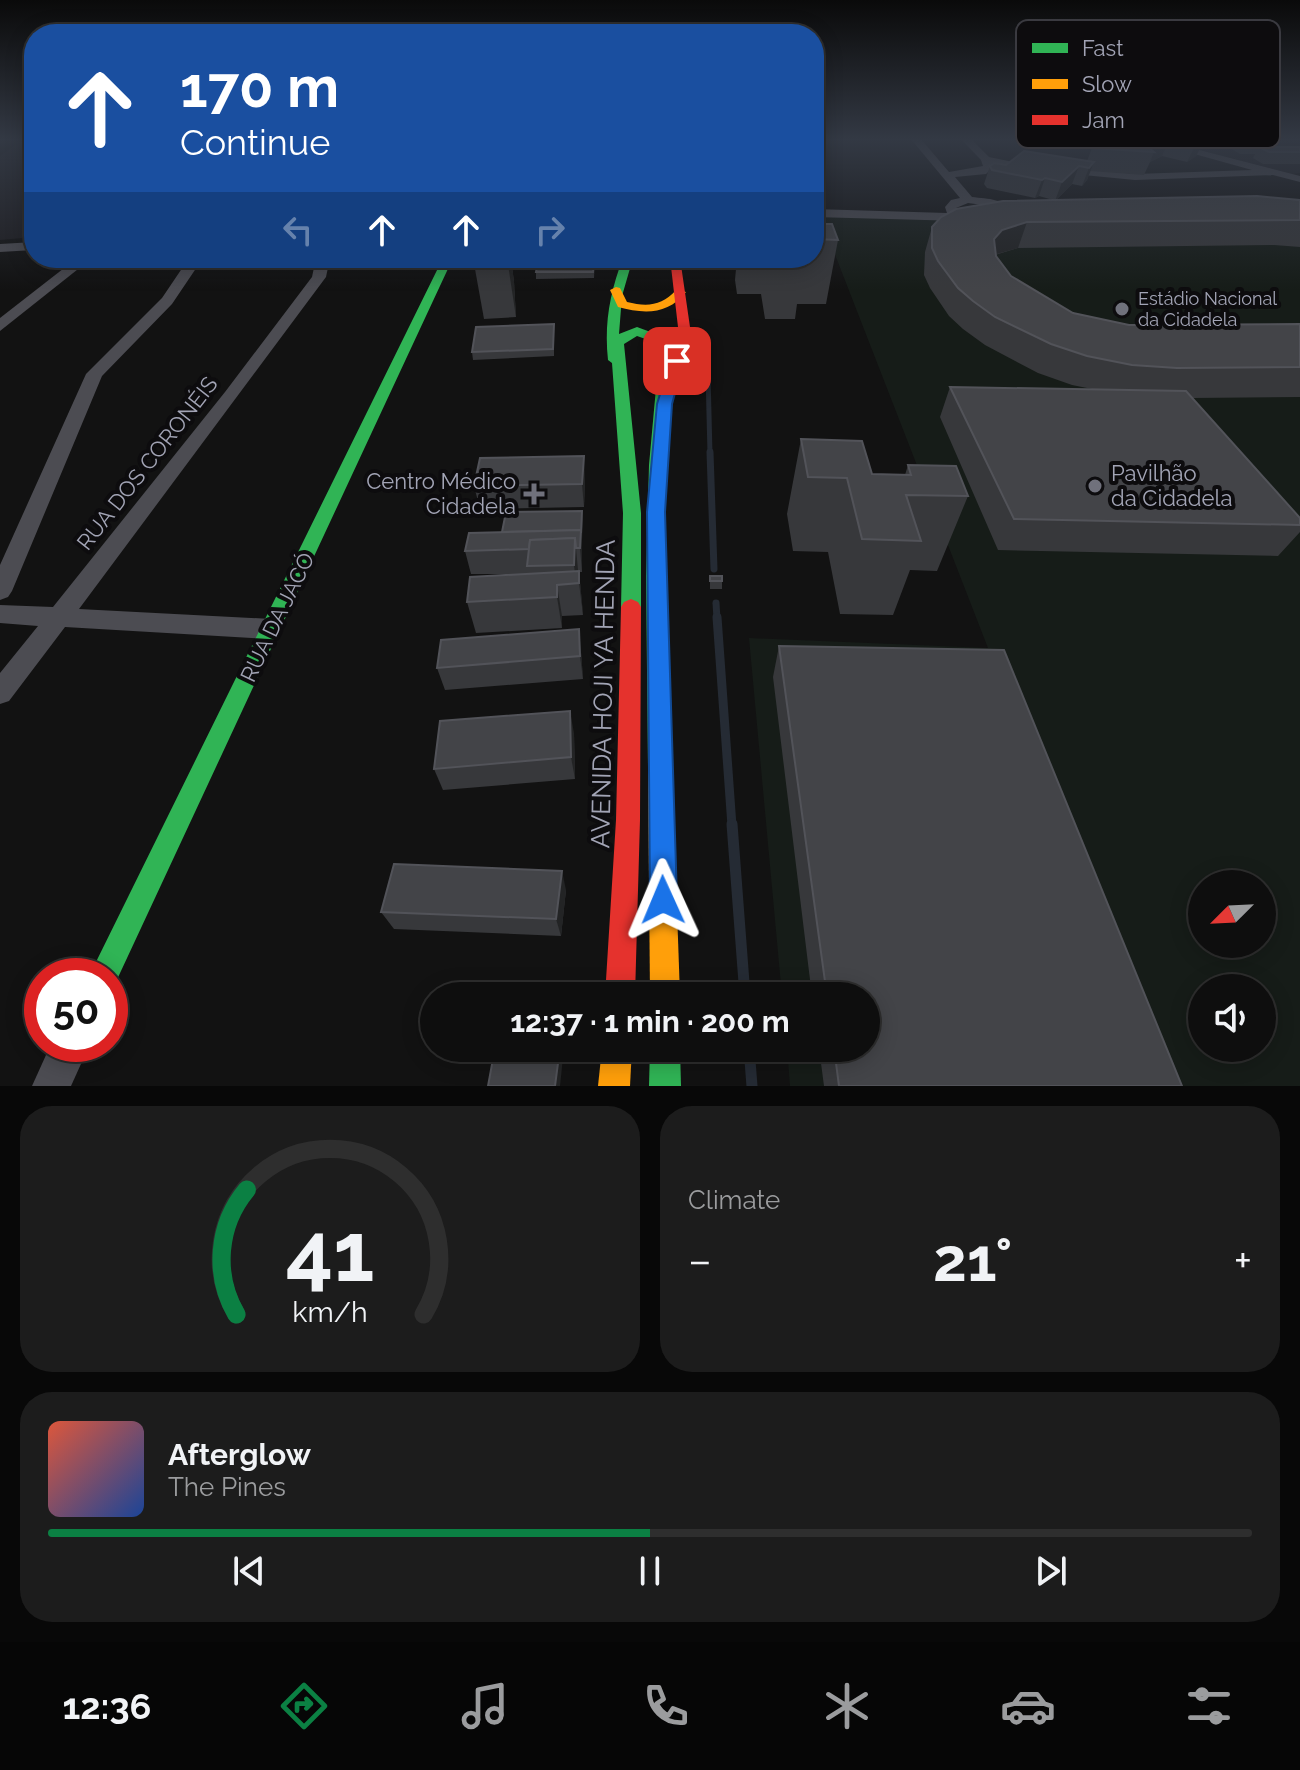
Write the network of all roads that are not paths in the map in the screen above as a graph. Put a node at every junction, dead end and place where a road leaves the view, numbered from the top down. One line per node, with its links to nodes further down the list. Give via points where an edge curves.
1 (958, 189): 2 (street)
2 (968, 200): 3 (street); 5 (street)
3 (955, 202): 4 (street); 8 (street, via 949,209)
4 (824, 203)
5 (1006, 210): 6 (street); 8 (street, via 1008,215 1001,219)
6 (1022, 210)
7 (824, 213): 8 (street)
8 (964, 217)
9 (24, 247): 10 (street)
10 (0, 248)
11 (72, 268): 19 (street)
12 (189, 268): 22 (street, via 167,301 94,374)
13 (321, 268): 24 (street, RUA DOS CORONÉIS, via 231,396)
14 (443, 268): 25 (main road, RUA DA JACÓ)
15 (624, 268): 17 (main road)
16 (676, 268): 18 (main road)
17 (616, 290): 18 (main road, via 622,304 640,309 668,305); 20 (main road, via 610,338)
18 (680, 292): 21 (main road, via 684,327)
19 (0, 326)
20 (621, 393): 21 (main road, via 619,338 634,331 649,333 666,347); 28 (main road, AVENIDA HOJI YA HENDA, via 632,513)
21 (664, 404): 29 (main road, via 655,576)
22 (0, 591)
23 (0, 614): 24 (street)
24 (56, 618): 25 (street); 26 (street, RUA DOS CORONÉIS)
25 (271, 629): 27 (main road, RUA DA JACÓ)
26 (0, 693)
27 (113, 958)
28 (621, 982)
29 (665, 982)
30 (62, 1062): 33 (street)
31 (616, 1062): 34 (main road)
32 (665, 1062): 35 (main road)
33 (51, 1086)
34 (614, 1086)
35 (665, 1086)

